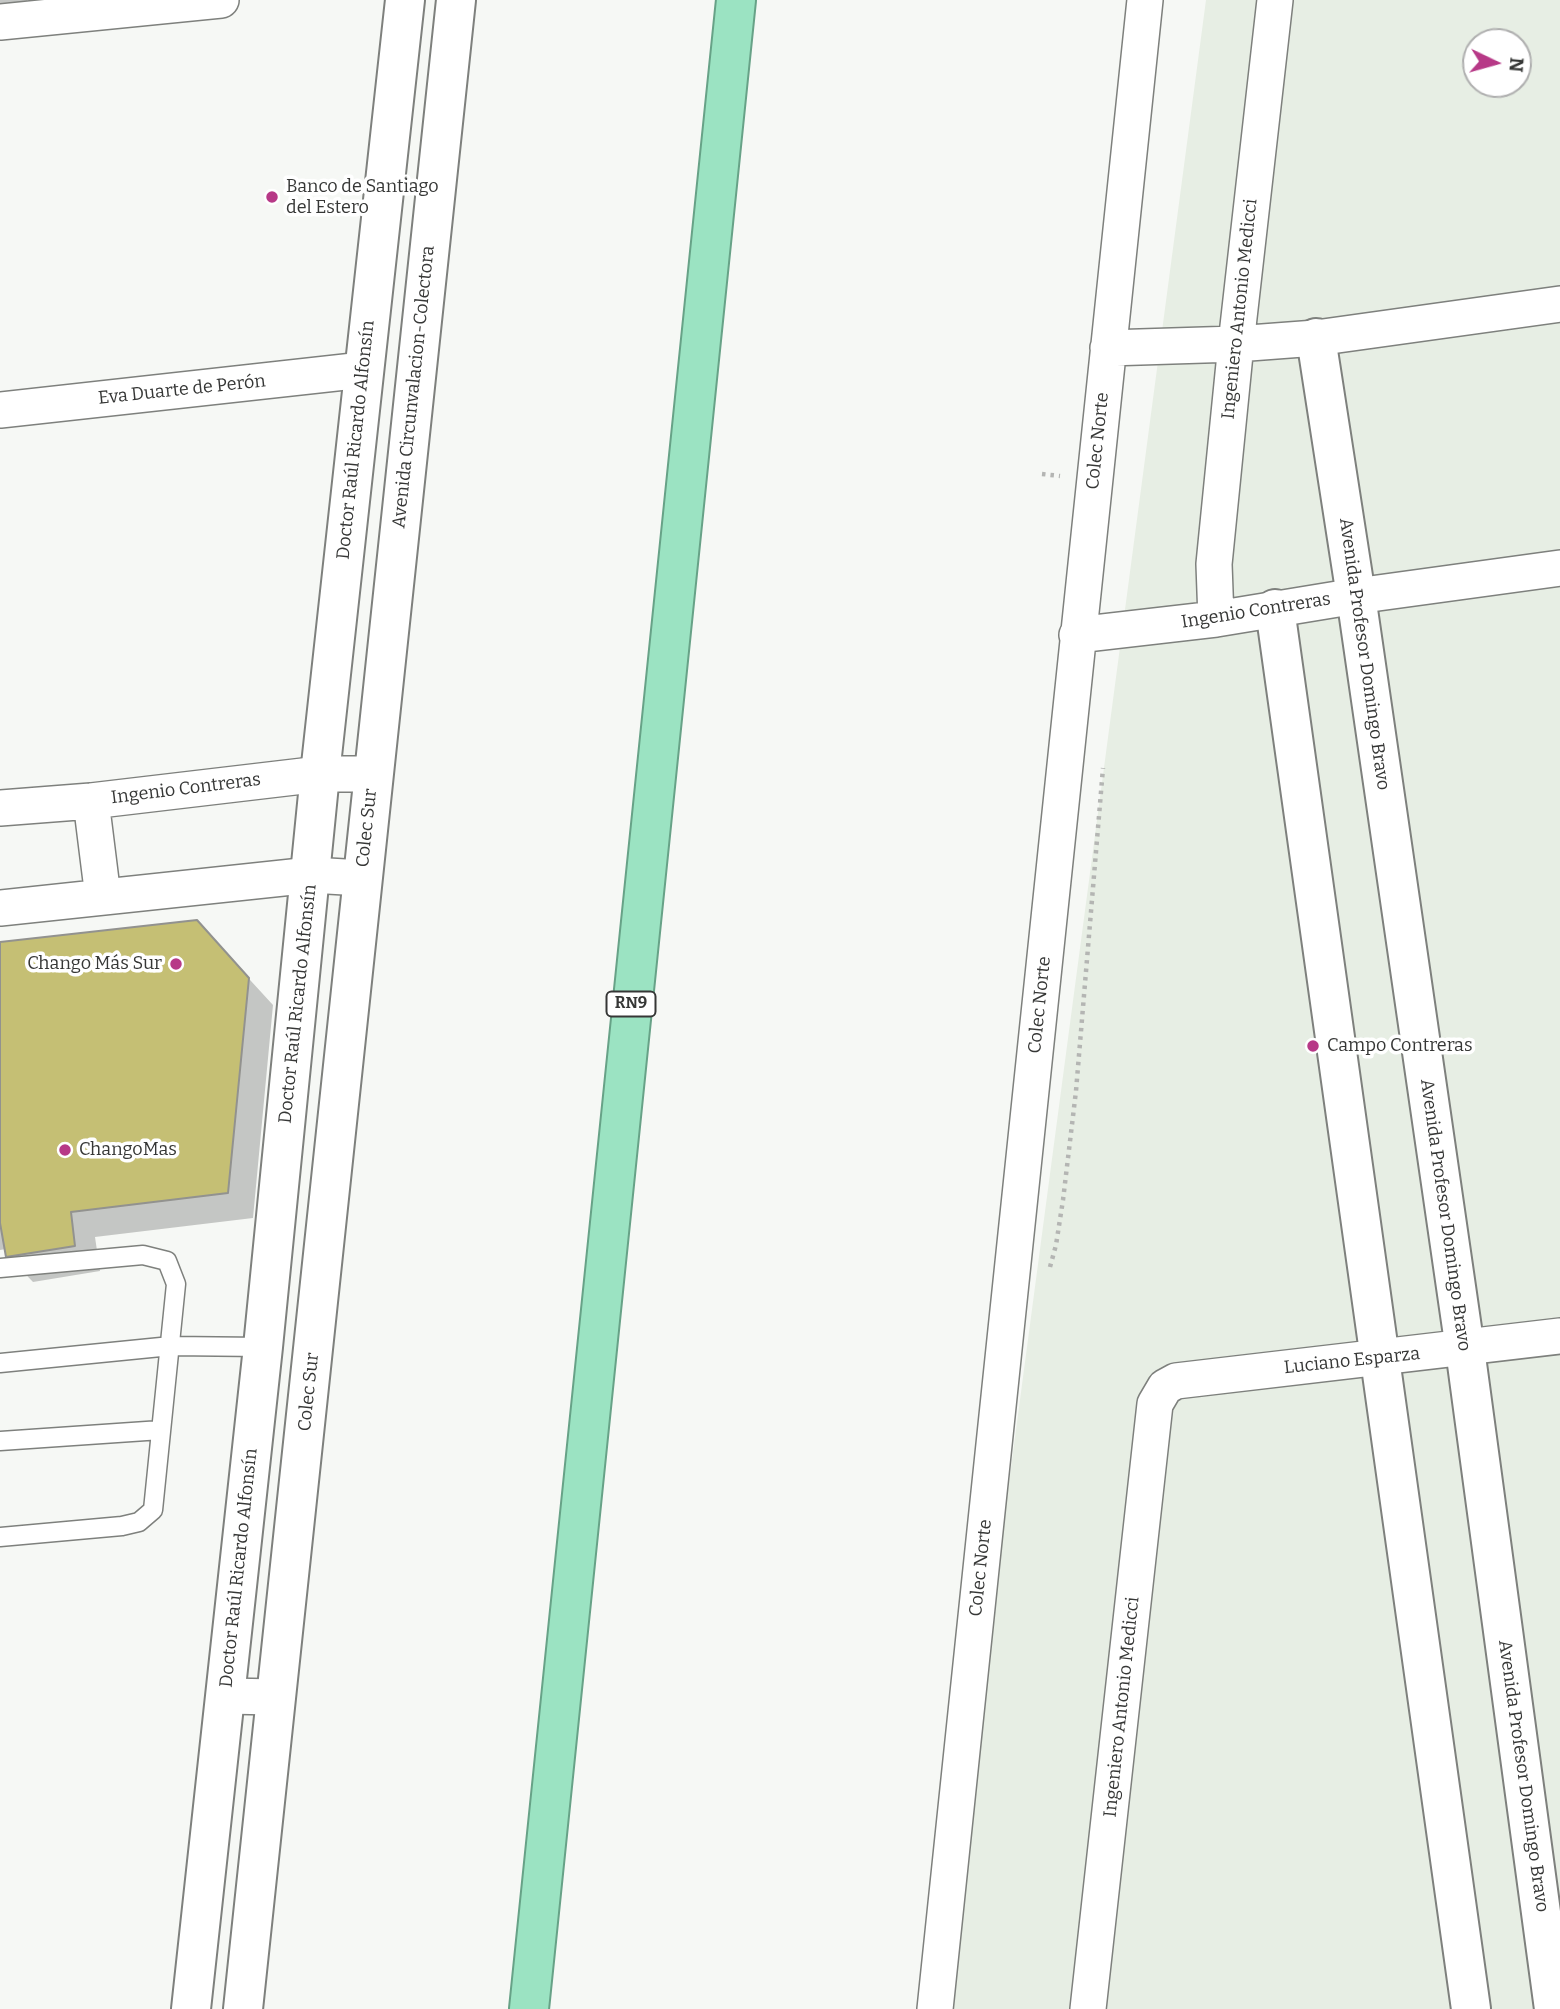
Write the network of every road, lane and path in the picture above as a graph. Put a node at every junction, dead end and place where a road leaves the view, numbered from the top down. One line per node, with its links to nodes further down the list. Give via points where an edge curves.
1 (221, 0): 7 (street)
2 (405, 0): 12 (street, Doctor Raúl Ricardo Alfonsín)
3 (456, 0): 20 (street, Avenida Circunvalacion-Colectora)
4 (736, 0): 42 (highway, RN9)
5 (1145, 0): 11 (street, Colec Norte)
6 (1275, 0): 10 (street, Ingeniero Antonio Medicci)
7 (0, 22)
8 (1560, 304): 9 (street)
9 (1316, 338): 10 (street); 15 (street, Avenida Profesor Domingo Bravo)
10 (1236, 344): 11 (street); 17 (street, Ingeniero Antonio Medicci, via 1214,564)
11 (1108, 348): 18 (street, Colec Norte)
12 (363, 370): 13 (street, Eva Duarte de Perón); 19 (street, Doctor Raúl Ricardo Alfonsín)
13 (0, 410)
14 (1560, 568): 15 (street, Ingenio Contreras)
15 (1356, 596): 16 (street, Ingenio Contreras); 31 (street, Avenida Profesor Domingo Bravo)
16 (1275, 609): 17 (street, Ingenio Contreras); 32 (street)
17 (1216, 619): 18 (street, Ingenio Contreras)
18 (1077, 635): 43 (street, Colec Norte)
19 (320, 774): 20 (street, Ingenio Contreras); 21 (street, Ingenio Contreras); 23 (street, Doctor Raúl Ricardo Alfonsín)
20 (373, 774): 24 (street, Colec Sur)
21 (90, 800): 22 (street, Ingenio Contreras); 25 (street)
22 (0, 808)
23 (311, 875): 24 (street); 25 (street); 30 (street, Doctor Raúl Ricardo Alfonsín)
24 (362, 878): 39 (street, Colec Sur)
25 (103, 897): 26 (street)
26 (0, 908)
27 (0, 1268): 29 (lane, via 143,1255 167,1261 176,1284)
28 (1560, 1336): 31 (street, Luciano Esparza)
29 (171, 1346): 30 (lane); 33 (lane); 35 (lane)
30 (263, 1347): 38 (street, Doctor Raúl Ricardo Alfonsín)
31 (1465, 1349): 32 (street, Luciano Esparza); 46 (street, Avenida Profesor Domingo Bravo)
32 (1379, 1358): 34 (street, Luciano Esparza, via 1176,1381 1165,1387); 45 (street)
33 (0, 1363)
34 (1155, 1404): 44 (street, Ingeniero Antonio Medicci)
35 (161, 1430): 36 (lane); 37 (lane, via 153,1510 139,1522)
36 (0, 1441)
37 (0, 1537)
38 (225, 1696): 39 (street); 40 (street, Doctor Raúl Ricardo Alfonsín)
39 (276, 1697): 41 (street, Colec Sur)
40 (191, 2009)
41 (243, 2009)
42 (529, 2009)
43 (935, 2009)
44 (1088, 2009)
45 (1471, 2009)
46 (1554, 2009)

